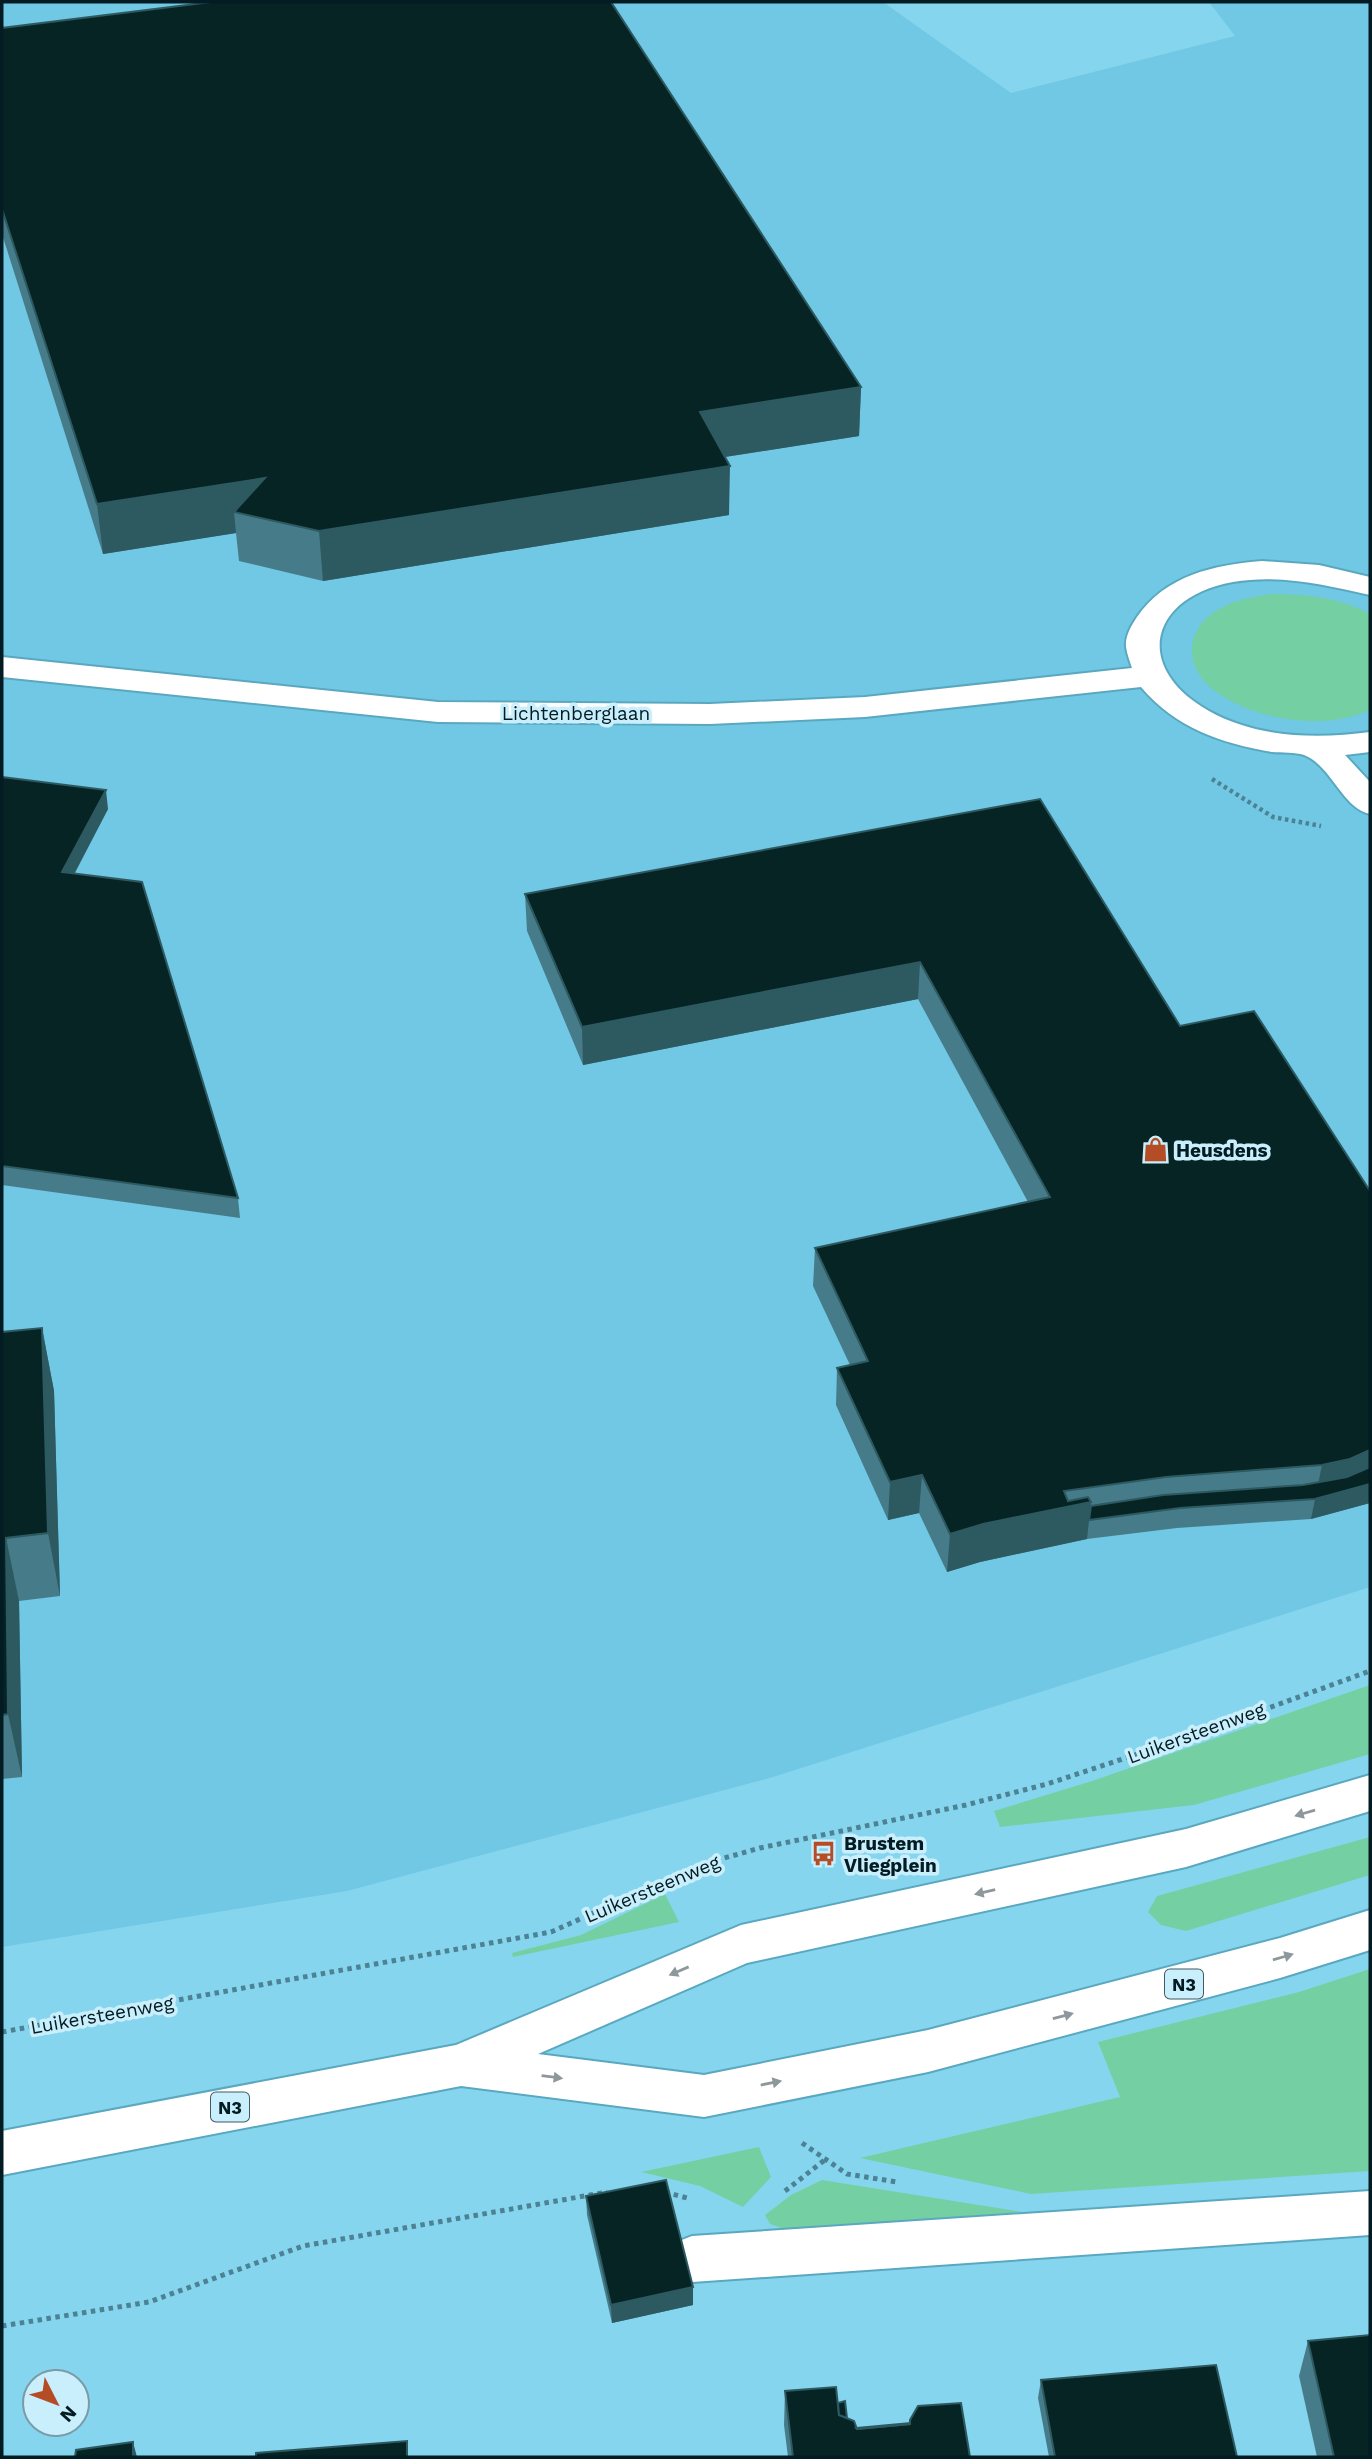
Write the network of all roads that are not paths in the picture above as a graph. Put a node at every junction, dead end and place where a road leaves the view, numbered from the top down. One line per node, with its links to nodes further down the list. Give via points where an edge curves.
1 (1370, 586): 3 (street, via 1295,570 1245,571 1203,581 1171,597 1149,620 1142,647)
2 (2, 667): 3 (street, Lichtenberglaan, via 438,712 533,713 710,714 865,707)
3 (1150, 676): 5 (street, via 1186,712 1219,729)
4 (1370, 742): 5 (street)
5 (1314, 747): 6 (street, via 1342,769)
6 (1370, 804)
7 (1370, 1793): 9 (street, N3, one-way to 9, via 1186,1847 741,1945)
8 (1370, 1930): 9 (street, N3, one-way to 8, via 704,2096 928,2051)
9 (460, 2065): 10 (street, N3)
10 (2, 2153)
11 (1370, 2213): 12 (street)
12 (692, 2259)

